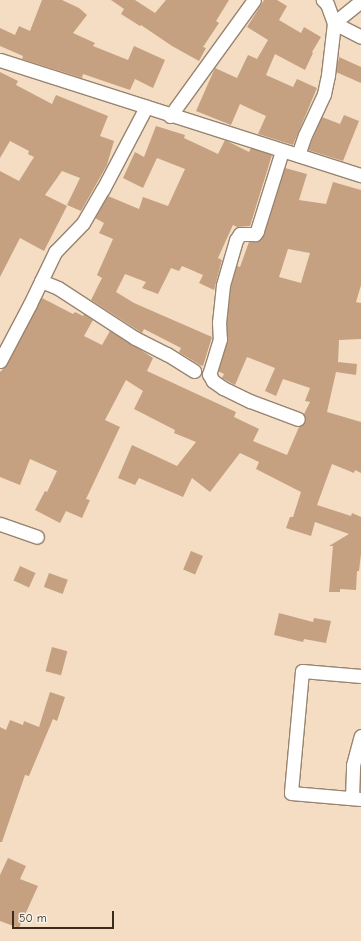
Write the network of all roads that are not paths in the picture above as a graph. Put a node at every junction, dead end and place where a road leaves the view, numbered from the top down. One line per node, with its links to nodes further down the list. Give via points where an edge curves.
1 (254, 0): 8 (street)
2 (323, 0): 4 (street)
3 (361, 1): 4 (street)
4 (334, 23): 5 (street); 10 (street, via 324,94)
5 (361, 37)
6 (0, 60): 7 (street)
7 (146, 107): 8 (street); 12 (street, via 83,223 55,252)
8 (170, 116): 9 (street)
9 (282, 151): 10 (street); 15 (street, via 257,231 255,234 240,234 236,240 223,285 220,339 209,374 213,382 223,388)
10 (298, 155): 11 (street)
11 (361, 176)
12 (41, 281): 13 (street); 14 (street, via 58,288 135,338)
13 (0, 361)
14 (194, 371)
15 (298, 419)
16 (0, 524): 17 (street)
17 (37, 538)
18 (361, 676): 20 (street, via 302,671 291,793)
19 (361, 736): 20 (street, via 353,765)
20 (356, 798)

